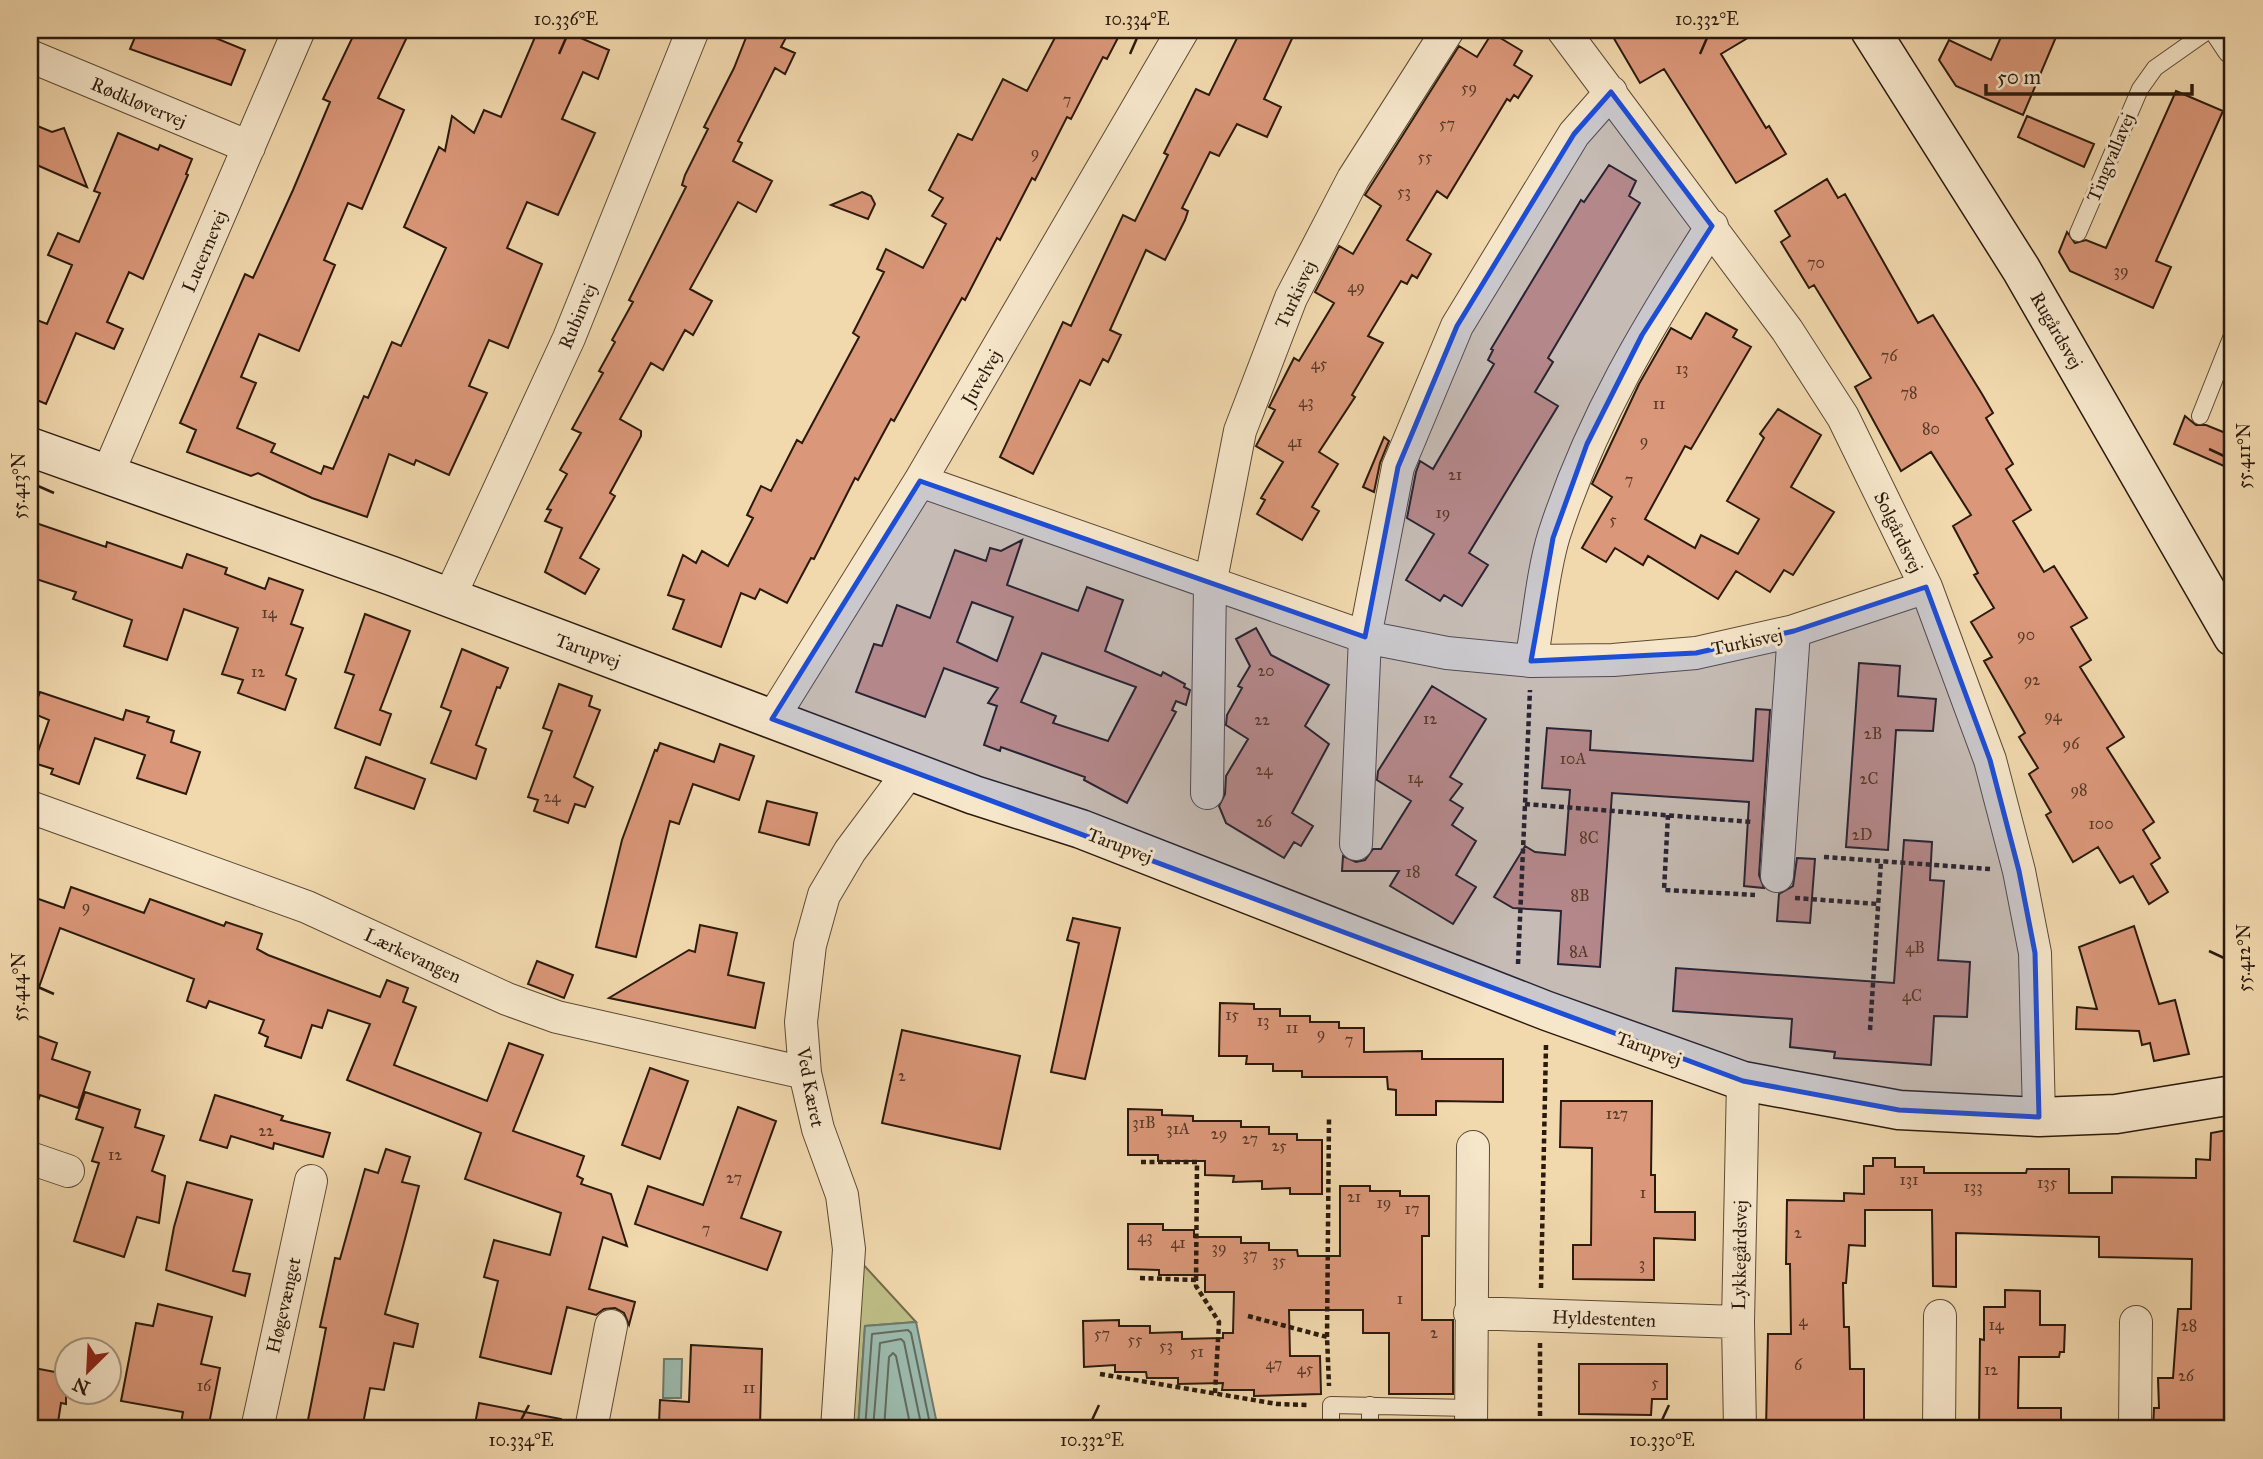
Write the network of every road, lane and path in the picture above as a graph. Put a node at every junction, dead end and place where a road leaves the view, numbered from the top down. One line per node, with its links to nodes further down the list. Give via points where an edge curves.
1 (299, 30): 12 (street, Lucernevej)
2 (693, 30): 22 (street, Rubinvej, via 569,338)
3 (1183, 30): 19 (street, Juvelvej)
4 (1447, 30): 20 (street, Turkisvej, via 1353,179 1290,298 1240,431)
5 (1563, 30): 11 (street, Solgårdsvej)
6 (1870, 30): 24 (street, Rugårdsvej, via 2021,269)
7 (2209, 30): 14 (lane, Tingvallavej, via 2155,68 2140,89)
8 (2221, 30): 9 (street)
9 (2233, 48)
10 (30, 56): 12 (street, Rødkløvervej)
11 (1611, 92): 13 (street, Solgårdsvej); 25 (street, via 1574,134 1457,326 1398,467)
12 (249, 147): 18 (street, Lucernevej)
13 (1712, 226): 21 (street, Solgårdsvej, via 1843,417); 26 (street, via 1642,335 1587,444 1553,538)
14 (2078, 233)
15 (2233, 333): 16 (lane)
16 (2200, 416)
17 (30, 447): 18 (street, Tarupvej)
18 (108, 473): 22 (street, Tarupvej)
19 (920, 481): 20 (street, Turkisvej); 27 (street, Juvelvej)
20 (1210, 585): 25 (street, Turkisvej); 29 (street, Turkisvej)
21 (1926, 587): 23 (street, Turkisvej); 37 (street, Solgårdsvej, via 1990,760)
22 (449, 598): 27 (street, Tarupvej)
23 (1794, 631): 26 (street, Turkisvej, via 1696,653); 33 (street, Turkisvej)
24 (2233, 636)
25 (1365, 637): 26 (street, Turkisvej, via 1447,653); 34 (street)
26 (1531, 661): 30 (path)
27 (772, 719): 28 (street, Tarupvej)
28 (911, 769): 40 (street, Tarupvej); 42 (street, Ved Kæret, via 850,851 824,895 810,945 802,1010)
29 (1207, 793)
30 (1525, 804): 32 (path); 40 (path)
31 (30, 807): 42 (street, Lærkevangen, via 307,907 507,999 557,1017)
32 (1668, 815): 33 (path); 38 (path, via 1664,890)
33 (1781, 824): 38 (street, Turkisvej)
34 (1356, 844)
35 (1824, 857): 36 (path)
36 (1881, 861): 37 (path); 39 (path)
37 (2019, 871): 45 (street, Solgårdsvej, via 2035,953)
38 (1772, 890): 39 (path)
39 (1878, 904): 41 (path)
40 (1532, 1005): 43 (street, Tarupvej); 56 (path)
41 (1870, 1031)
42 (805, 1073): 69 (street, Ved Kæret, via 818,1129 842,1195 849,1249)
43 (1743, 1081): 45 (street, Tarupvej, via 1899,1110); 58 (street, Lykkegårdsvej)
44 (2233, 1095): 45 (street, Tarupvej, via 2116,1114)
45 (2039, 1116)
46 (1329, 1119): 61 (path)
47 (1473, 1147): 54 (street)
48 (30, 1158): 50 (street)
49 (1141, 1161): 53 (path, via 1197,1162)
50 (68, 1171)
51 (311, 1181): 67 (street, Høgevænget)
52 (1140, 1278): 53 (path)
53 (1196, 1280): 63 (path, via 1219,1322)
54 (1470, 1313): 56 (street, Hyldestenten); 66 (street)
55 (1248, 1316): 61 (path)
56 (1540, 1316): 58 (street, Hyldestenten); 72 (path)
57 (1940, 1316): 74 (street)
58 (1738, 1322): 73 (street, Lykkegårdsvej)
59 (2136, 1322): 75 (street)
60 (611, 1326): 68 (street)
61 (1327, 1337): 64 (path)
62 (1100, 1374): 63 (path)
63 (1215, 1393): 64 (path, via 1277,1404)
64 (1330, 1405): 65 (lane); 70 (lane)
65 (1370, 1405): 66 (lane); 71 (lane)
66 (1471, 1419)
67 (257, 1429)
68 (591, 1429)
69 (837, 1429)
70 (1331, 1429)
71 (1370, 1429)
72 (1540, 1429)
73 (1740, 1429)
74 (1939, 1429)
75 (2135, 1429)

